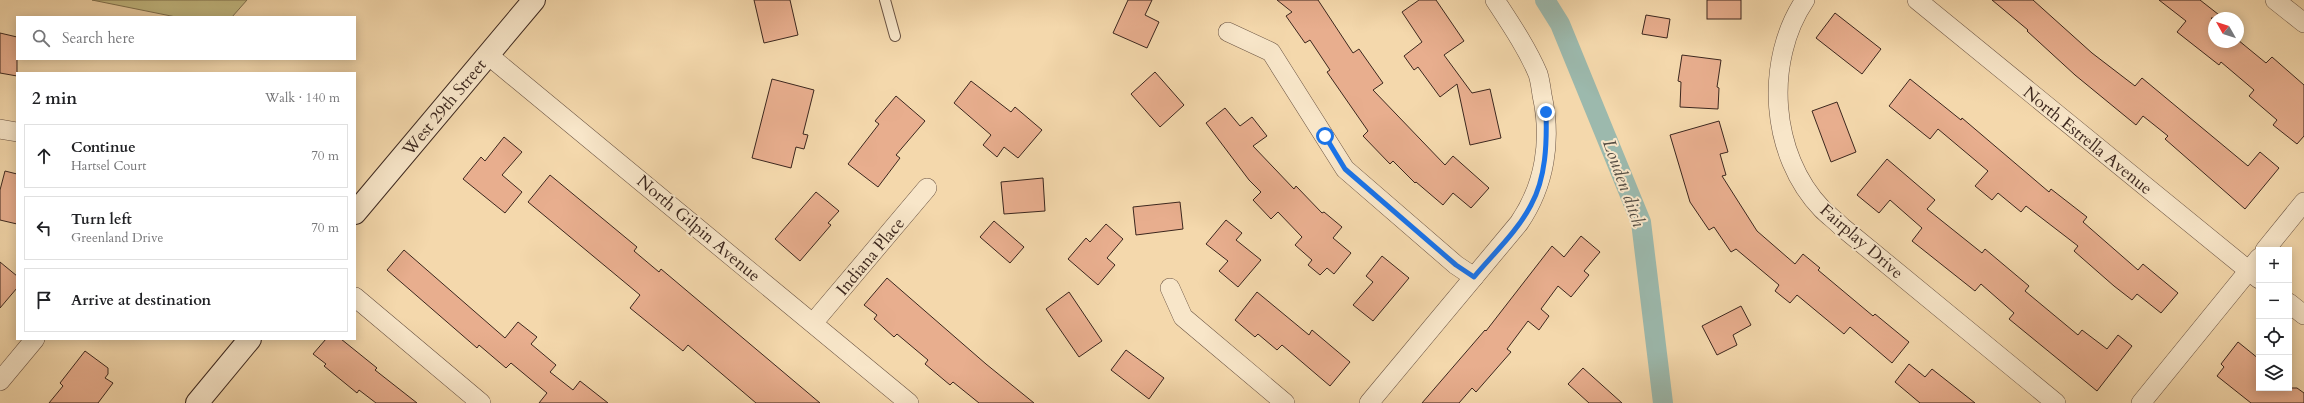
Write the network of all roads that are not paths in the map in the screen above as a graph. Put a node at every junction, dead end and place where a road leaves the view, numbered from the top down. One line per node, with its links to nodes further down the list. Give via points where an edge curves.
1 (534, 0): 10 (main road, West 29th Street)
2 (885, 0): 9 (lane)
3 (1495, 0): 18 (street, via 1538,75 1546,112 1547,139 1538,188 1532,205)
4 (1805, 0): 32 (street, Fairplay Drive, via 1783,48 1778,81 1782,131 1790,157 1804,184 1821,208 1842,227)
5 (1917, 0): 17 (street, North Estrella Avenue)
6 (2275, 0): 7 (street)
7 (2304, 23)
8 (1228, 32): 18 (street, via 1271,52 1345,169 1456,265)
9 (895, 36)
10 (488, 54): 15 (main road, West 29th Street); 23 (street, North Gilpin Avenue)
11 (0, 129): 12 (street)
12 (16, 132)
13 (927, 188): 23 (street, Indiana Place)
14 (2304, 202): 16 (street)
15 (356, 212)
16 (2268, 247)
17 (2256, 269): 33 (street)
18 (1474, 277): 31 (street)
19 (1170, 288): 30 (street, via 1183,317)
20 (356, 298): 28 (street)
21 (2292, 305): 22 (street)
22 (2304, 315)
23 (813, 323): 29 (street, North Gilpin Avenue)
24 (34, 340): 26 (street)
25 (249, 340): 27 (main road)
26 (0, 381)
27 (197, 403)
28 (481, 403)
29 (908, 403)
30 (1285, 403)
31 (1369, 403)
32 (2056, 403)
33 (2141, 403)

